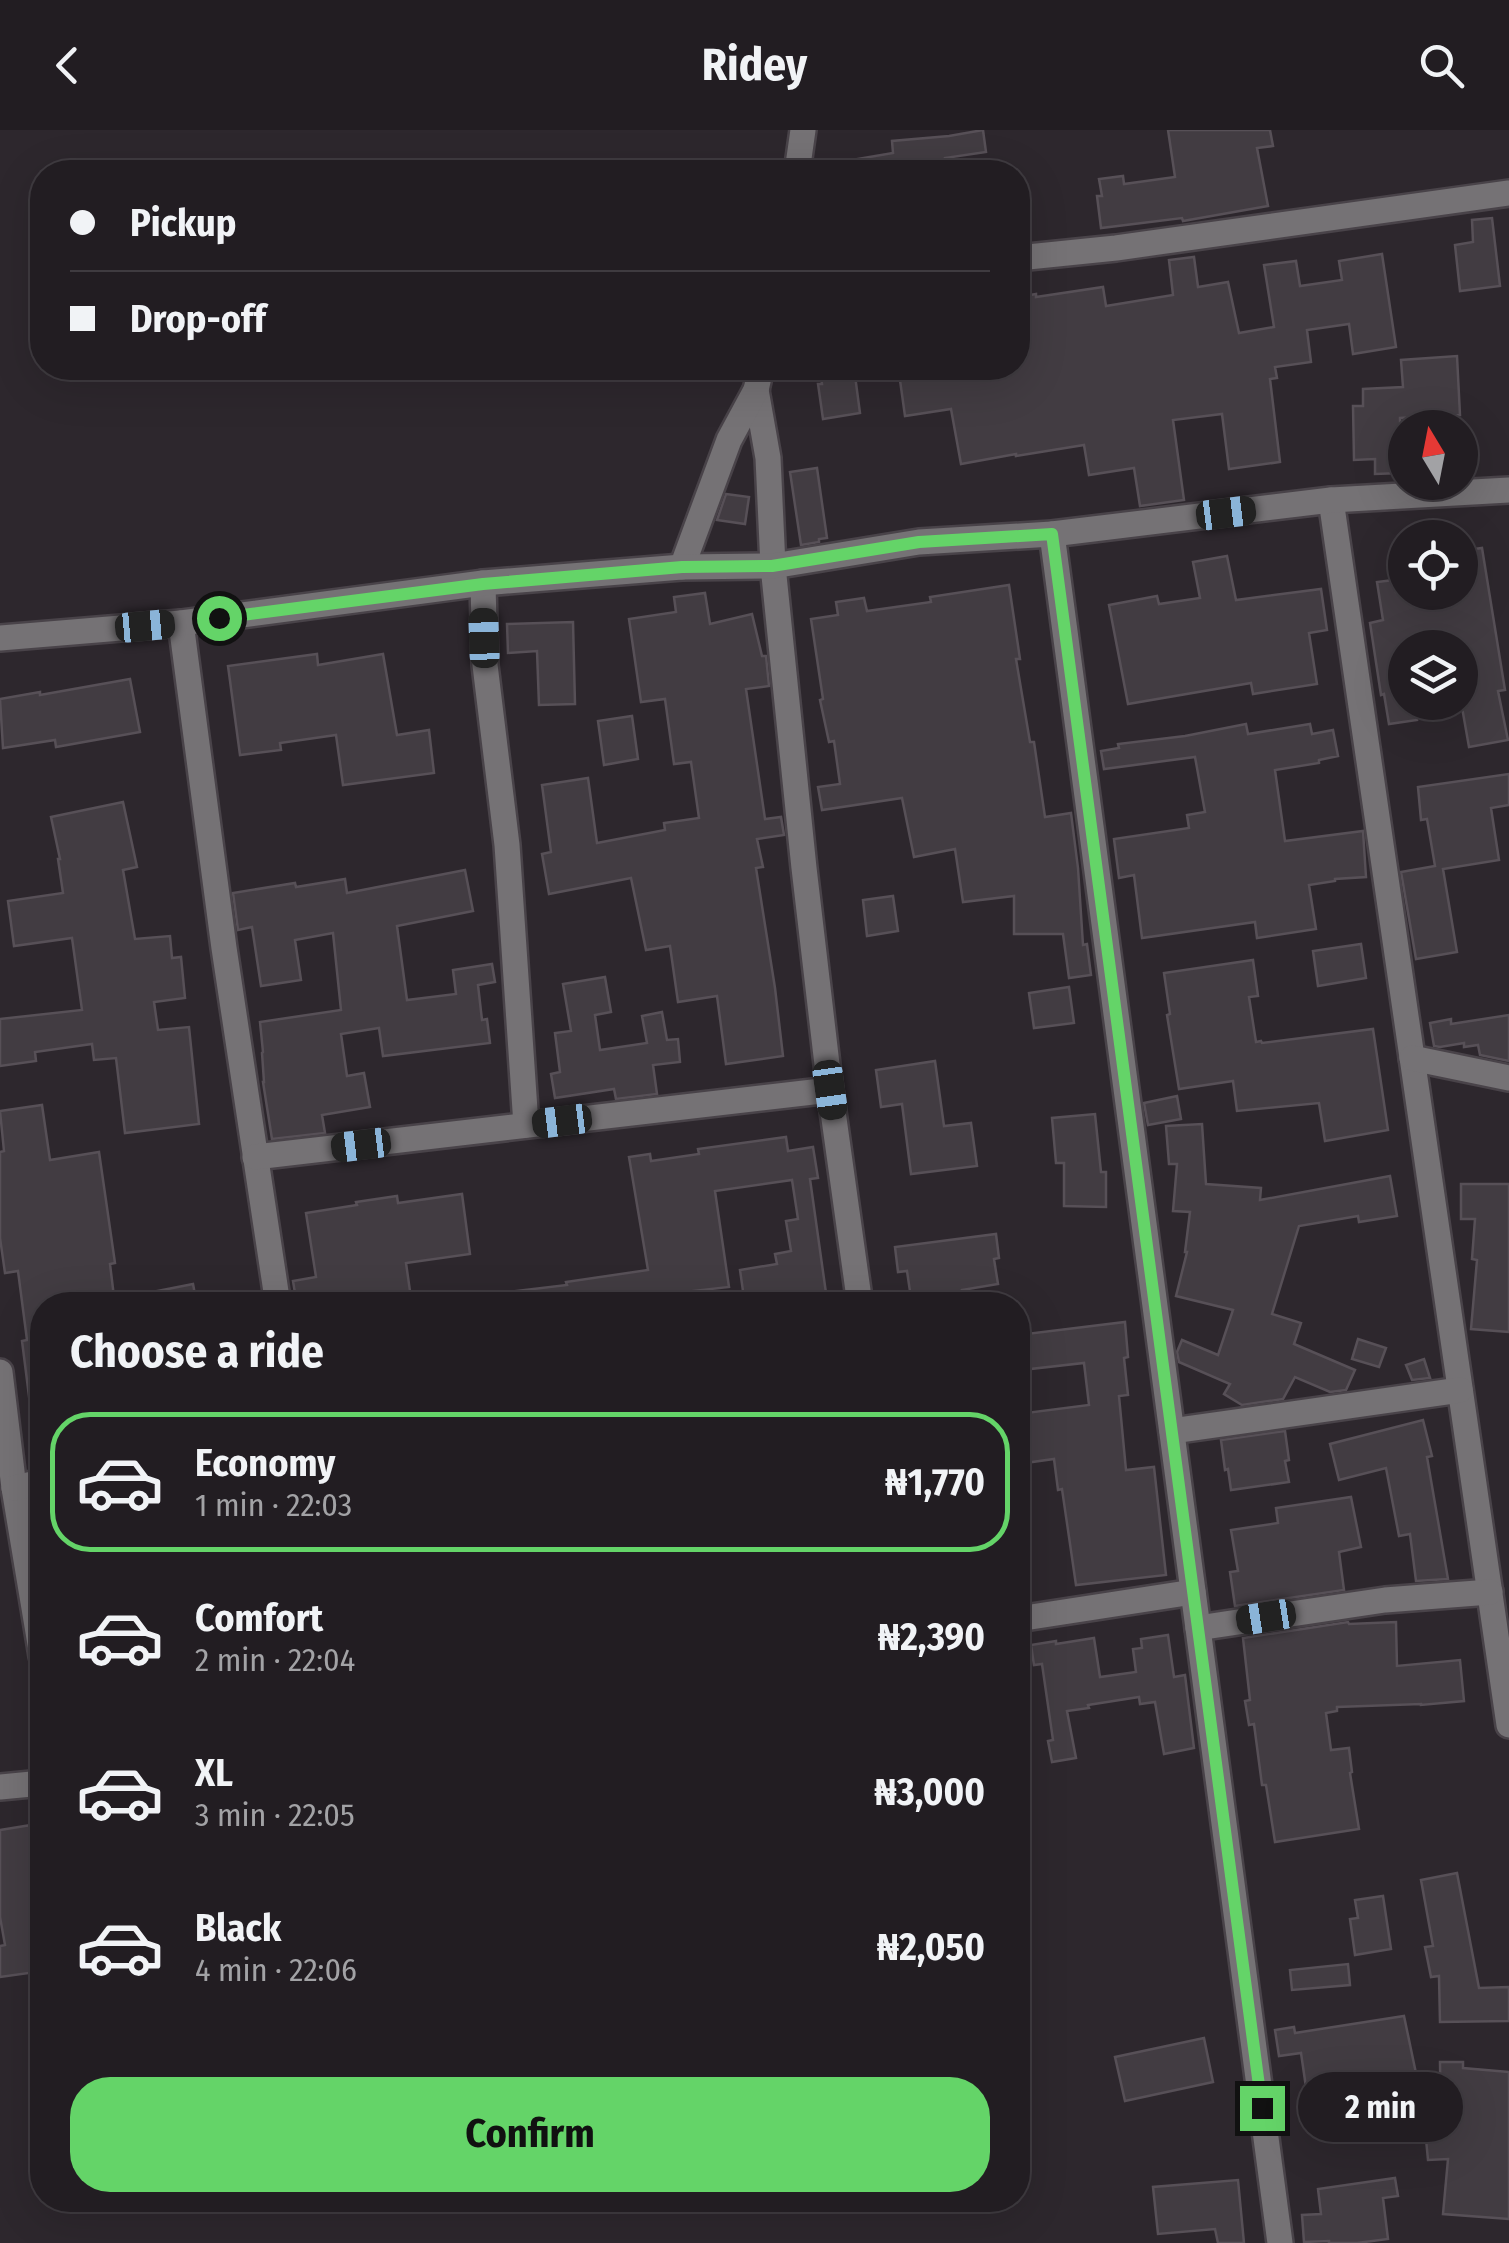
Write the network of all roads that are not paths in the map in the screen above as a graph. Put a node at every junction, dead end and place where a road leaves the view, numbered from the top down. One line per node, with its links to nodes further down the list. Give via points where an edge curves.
1 (803, 130): 2 (street)
2 (799, 160)
3 (1509, 193): 4 (street)
4 (1030, 257)
5 (758, 380): 10 (street)
6 (758, 380): 11 (street)
7 (1509, 490): 8 (street)
8 (1331, 500): 9 (street); 15 (street)
9 (1052, 534): 10 (street, via 919,542); 24 (street)
10 (772, 566): 11 (street); 17 (street)
11 (682, 567): 12 (street)
12 (483, 584): 13 (street); 18 (street)
13 (181, 623): 14 (street); 19 (street)
14 (0, 638)
15 (1412, 1058): 16 (street); 23 (street)
16 (1509, 1078)
17 (830, 1090): 18 (street); 21 (street)
18 (526, 1125): 19 (street)
19 (255, 1158): 20 (street)
20 (276, 1292)
21 (858, 1292)
22 (0, 1372): 26 (street)
23 (1460, 1390): 24 (street); 28 (street)
24 (1172, 1430): 30 (street)
25 (30, 1485): 26 (street)
26 (14, 1488): 29 (street)
27 (1509, 1556): 28 (street)
28 (1488, 1581): 32 (street); 33 (street)
29 (30, 1584)
30 (1193, 1592): 31 (street); 32 (street)
31 (1030, 1616)
32 (1198, 1628): 36 (street)
33 (1509, 1725)
34 (30, 1783): 35 (street)
35 (0, 1787)
36 (1280, 2243)

